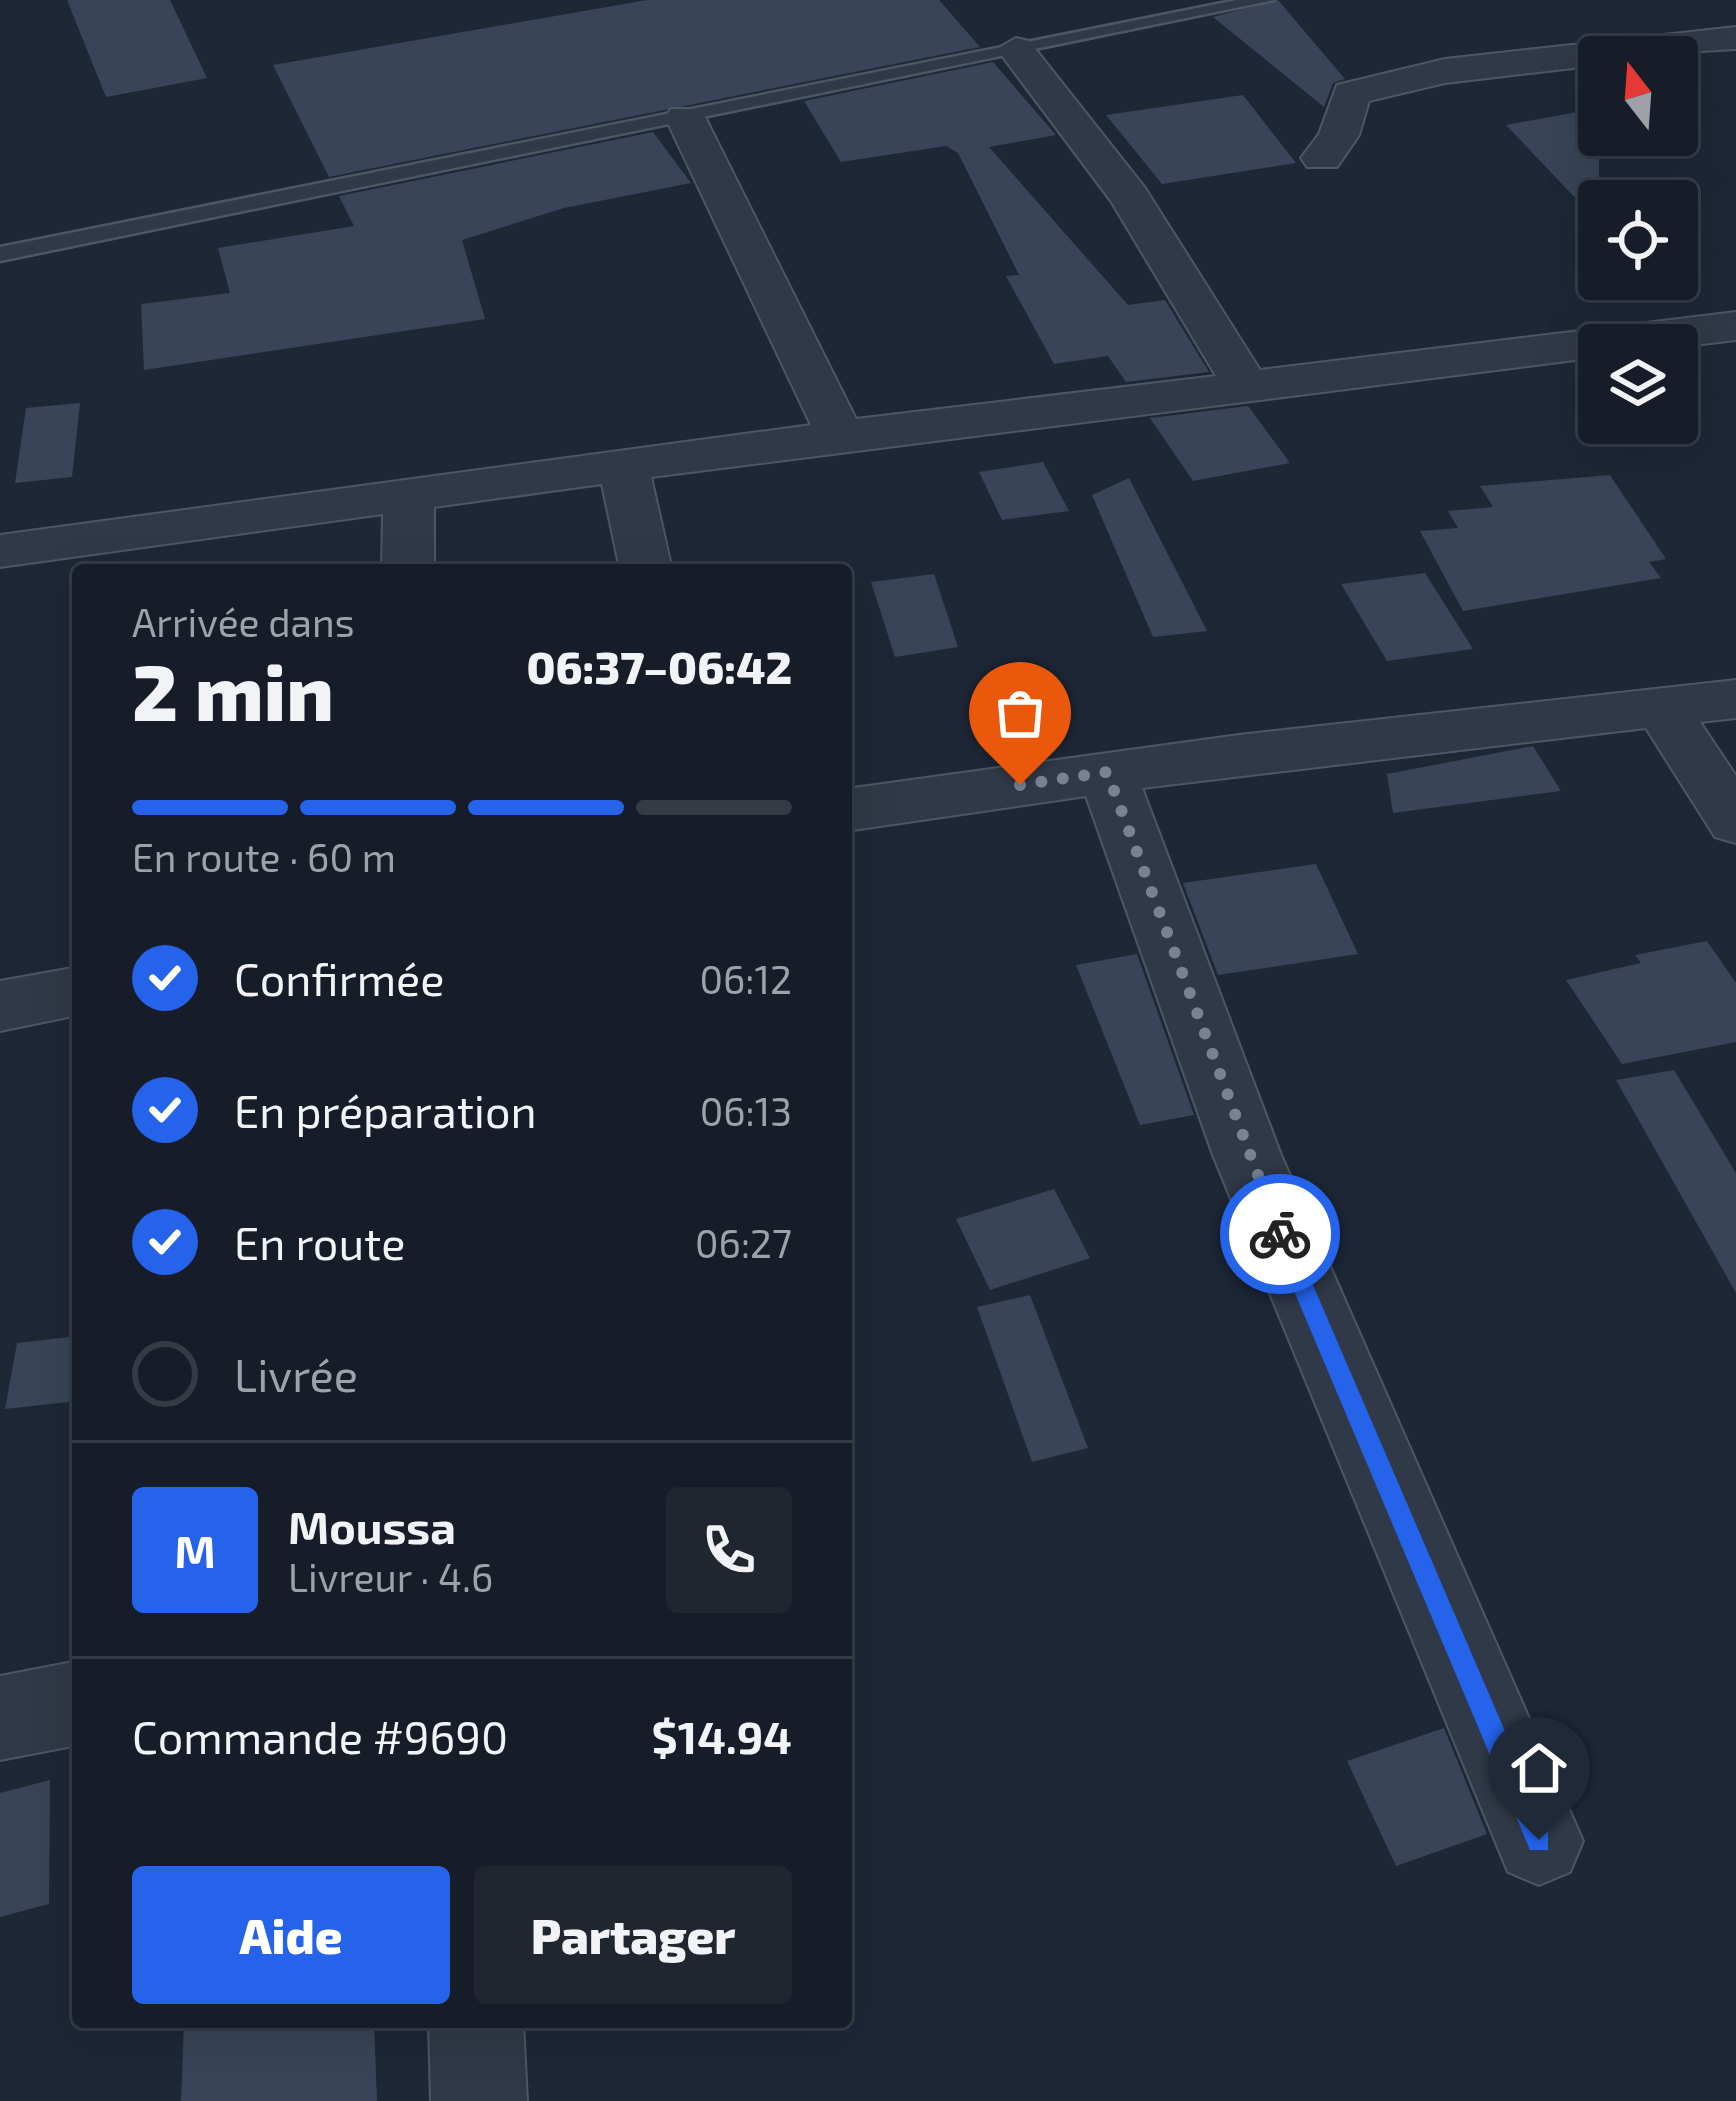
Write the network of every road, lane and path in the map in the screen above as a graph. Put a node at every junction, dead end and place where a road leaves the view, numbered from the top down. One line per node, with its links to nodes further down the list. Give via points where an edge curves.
1 (1265, 0): 3 (lane)
2 (1736, 38): 5 (street, via 1369,85 1352,92)
3 (1016, 49): 4 (lane); 8 (street, via 1130,197)
4 (685, 117): 6 (lane); 9 (street)
5 (1322, 158)
6 (0, 254)
7 (1736, 326): 8 (street)
8 (1247, 387): 9 (street)
9 (840, 436): 10 (street)
10 (623, 465): 11 (street); 14 (street)
11 (409, 498): 12 (street); 13 (street)
12 (0, 550)
13 (408, 564)
14 (645, 564)
15 (1736, 699): 16 (street)
16 (1661, 707): 17 (street); 19 (street)
17 (1107, 772): 18 (street); 24 (street, via 1247,1155)
18 (852, 809)
19 (1736, 822)
20 (72, 992): 21 (street)
21 (0, 1006)
22 (72, 1703): 23 (street)
23 (0, 1718)
24 (1539, 1840)
25 (476, 2028): 26 (street)
26 (479, 2101)

